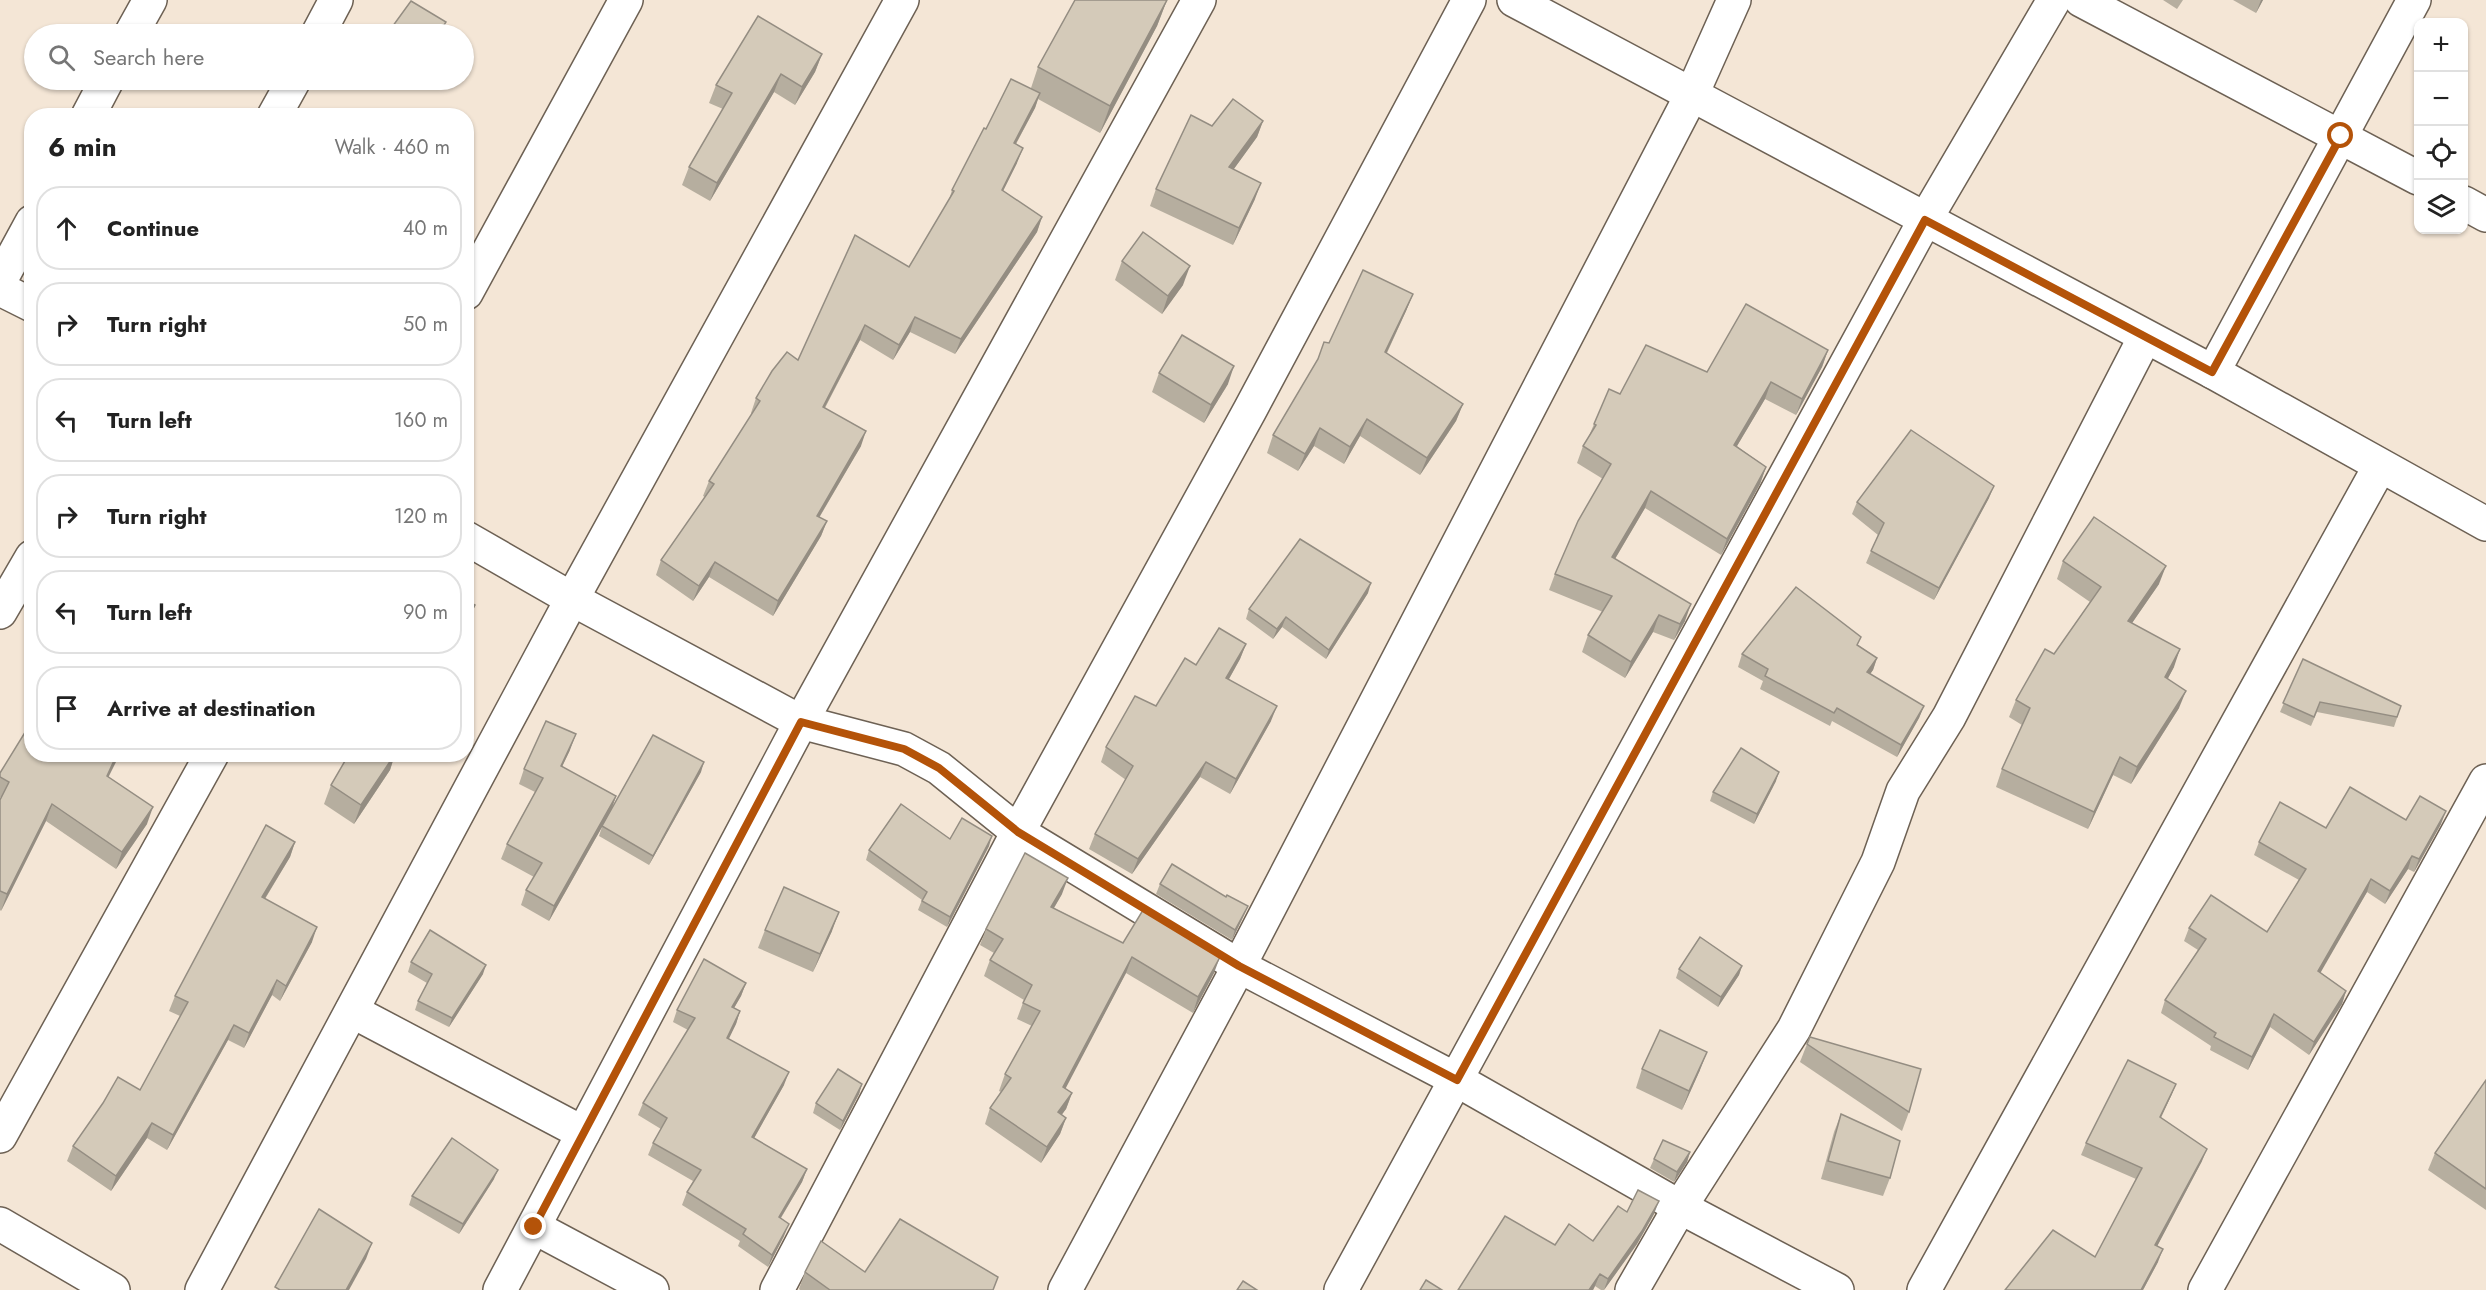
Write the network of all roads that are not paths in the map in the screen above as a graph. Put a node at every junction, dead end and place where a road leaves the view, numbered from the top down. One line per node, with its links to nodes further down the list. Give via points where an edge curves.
1 (150, 0): 12 (street)
2 (336, 0): 13 (street)
3 (626, 0): 25 (street)
4 (902, 0): 35 (street)
5 (1199, 0): 37 (street)
6 (1469, 0): 40 (street)
7 (1514, 0): 16 (street)
8 (1734, 0): 16 (street)
9 (2054, 0): 23 (street)
10 (2081, 0): 19 (street)
11 (2414, 0): 19 (street)
12 (137, 24)
13 (323, 24)
14 (102, 90): 17 (street)
15 (288, 90): 18 (street)
16 (1692, 94): 23 (street); 41 (street)
17 (92, 108)
18 (278, 108)
19 (2341, 136): 20 (street); 30 (street)
20 (2414, 176)
21 (2468, 206): 22 (street)
22 (2486, 215)
23 (1925, 220): 29 (street); 43 (street)
24 (24, 237): 26 (street)
25 (474, 278)
26 (0, 281)
27 (0, 289): 28 (street)
28 (24, 301)
29 (2145, 337): 30 (street); 46 (street, via 1949,717 1903,791 1878,862 1794,1029)
30 (2212, 372): 31 (street)
31 (2380, 466): 32 (street); 58 (street)
32 (2486, 524)
33 (474, 543): 35 (street)
34 (24, 571): 36 (street)
35 (572, 599): 37 (street); 42 (street)
36 (0, 612)
37 (801, 722): 40 (street, via 904,749 939,768); 44 (street)
38 (208, 762): 45 (street)
39 (2486, 781): 59 (street)
40 (1018, 832): 41 (street); 53 (street)
41 (1239, 966): 43 (street); 54 (street)
42 (352, 1011): 44 (street); 50 (street)
43 (1457, 1080): 46 (street); 55 (street)
44 (583, 1133): 48 (street)
45 (0, 1136)
46 (1680, 1207): 56 (street); 57 (street)
47 (0, 1224): 49 (street)
48 (534, 1227): 51 (street); 52 (street)
49 (113, 1290)
50 (202, 1290)
51 (500, 1290)
52 (652, 1290)
53 (777, 1290)
54 (1065, 1290)
55 (1341, 1290)
56 (1632, 1290)
57 (1837, 1290)
58 (1924, 1290)
59 (2205, 1290)

